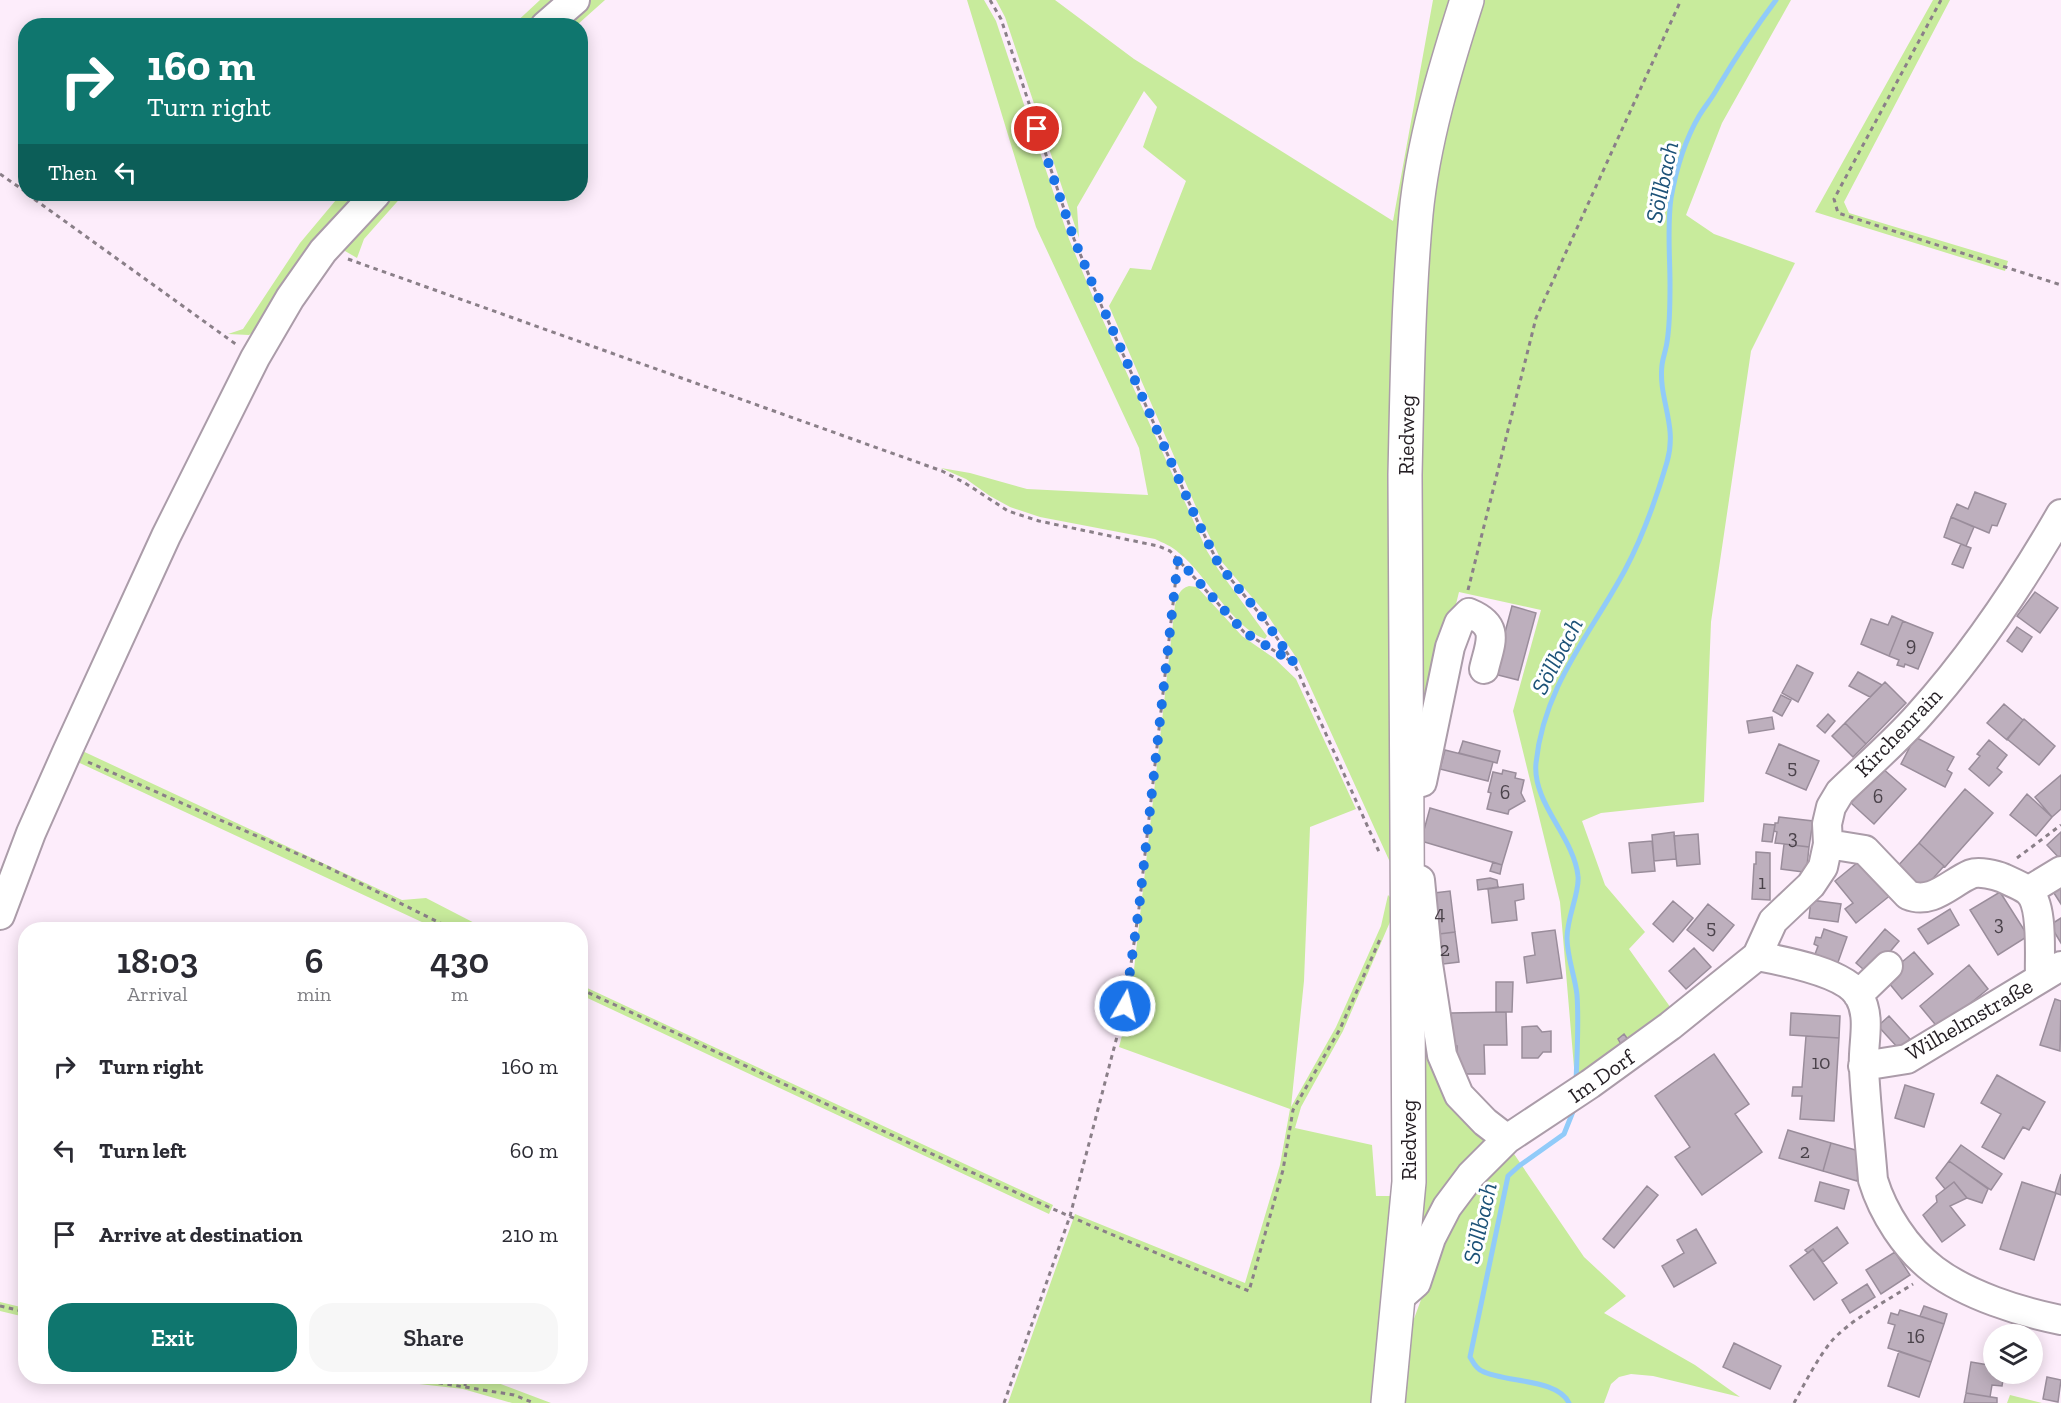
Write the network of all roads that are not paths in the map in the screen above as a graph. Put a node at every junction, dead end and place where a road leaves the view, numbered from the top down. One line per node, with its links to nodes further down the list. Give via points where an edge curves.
1 (575, 0): 3 (street)
2 (1467, 0): 7 (main road, Riedweg, via 1433,117 1416,212 1405,463)
3 (554, 18)
4 (369, 201): 12 (street, via 323,250 255,358 166,536 67,752)
5 (2061, 514): 8 (street, Kirchenrain, via 1987,631 1918,716 1840,792 1827,824)
6 (1484, 669): 7 (street, via 1492,637 1487,624 1469,613 1459,623 1450,647 1422,782)
7 (1406, 786): 9 (main road, Riedweg)
8 (1828, 844): 11 (street, via 1864,850 1908,895 1917,898 1928,898 1974,873 1998,876); 13 (street, Kirchenrain, via 1823,867 1811,885 1773,921)
9 (1395, 869): 18 (street, via 1420,875 1442,1055 1459,1095); 19 (main road, Riedweg, via 1409,1182)
10 (2061, 871): 11 (street)
11 (2028, 891): 15 (street, Wilhelmstraße, via 2036,901)
12 (0, 915)
13 (1757, 956): 16 (street, via 1835,978); 18 (street, Im Dorf, via 1670,1026)
14 (1888, 966): 16 (street)
15 (2050, 972): 17 (street, Wilhelmstraße, via 1907,1059)
16 (1858, 995): 17 (street, via 1866,1028)
17 (1863, 1066): 20 (street, via 1873,1180 1878,1197 1909,1245 1934,1270 1969,1290)
18 (1507, 1139): 19 (street, Im Dorf, via 1446,1207 1416,1283)
19 (1400, 1297): 21 (main road, Riedweg)
20 (2061, 1320)
21 (1388, 1403)

